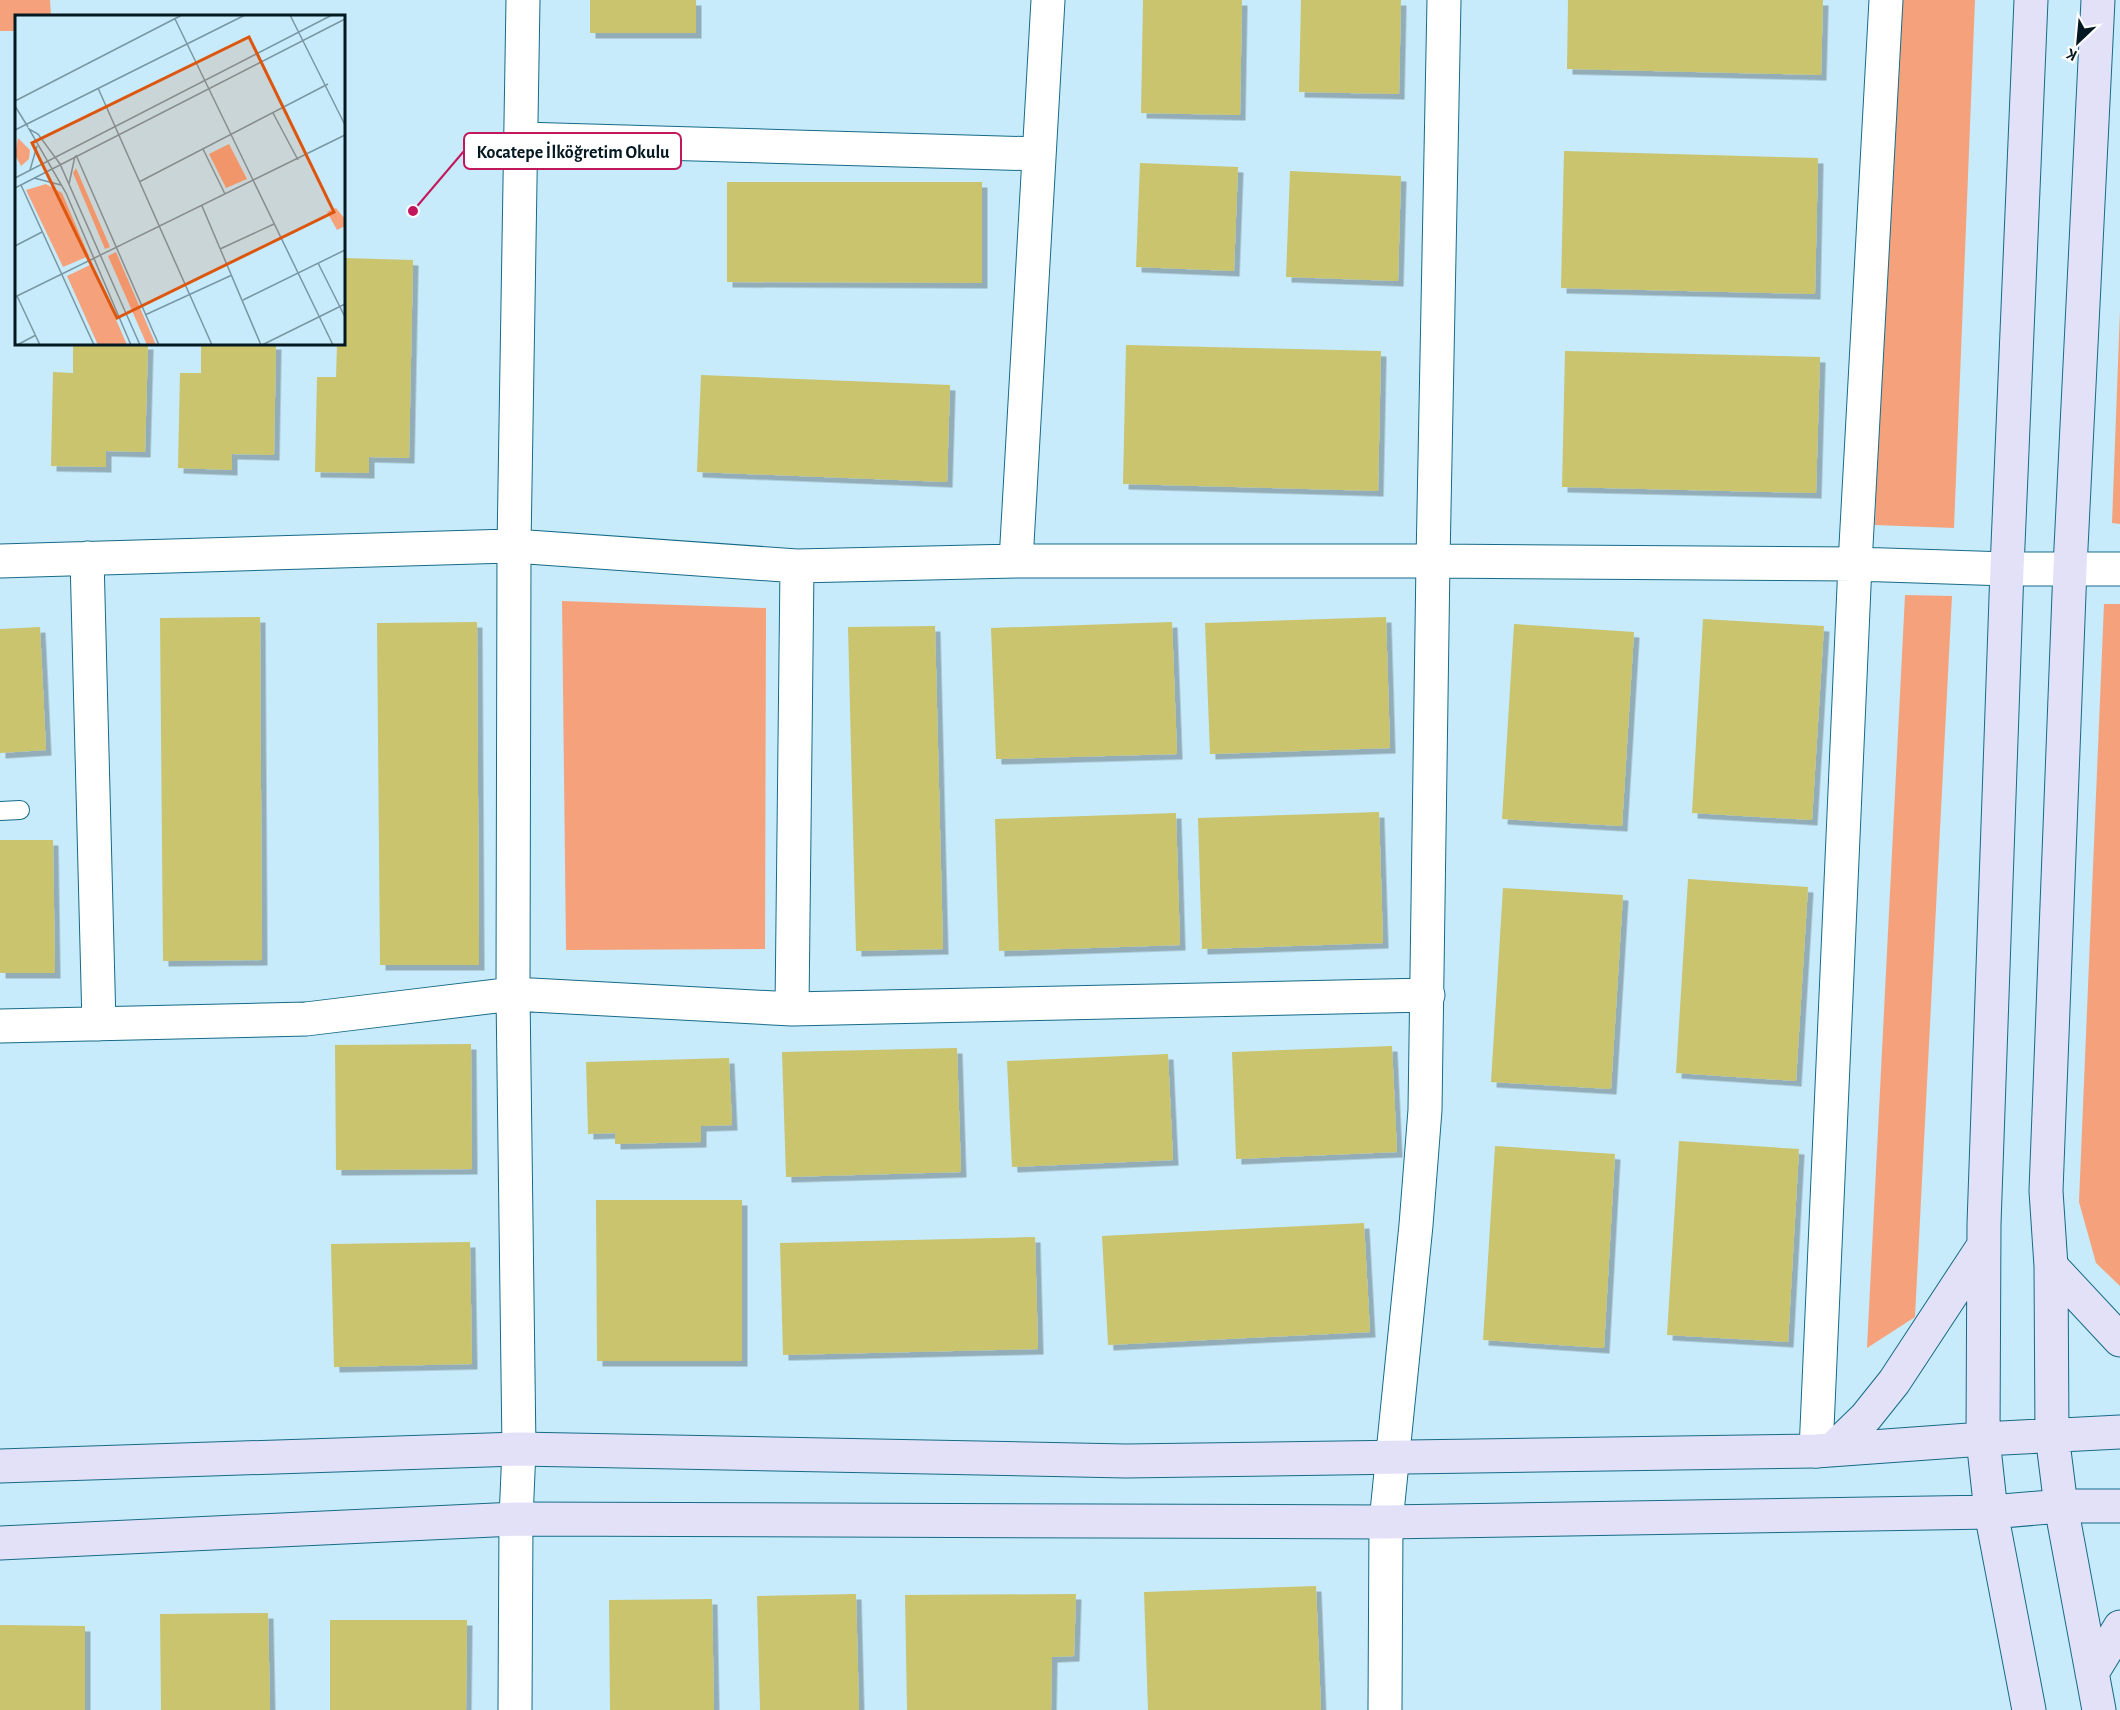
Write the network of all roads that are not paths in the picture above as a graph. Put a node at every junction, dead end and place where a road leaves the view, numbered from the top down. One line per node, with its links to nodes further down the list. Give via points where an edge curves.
1 (523, 0): 7 (street)
2 (1048, 0): 8 (street)
3 (1444, 0): 13 (street)
4 (1886, 0): 14 (street)
5 (2031, 0): 16 (main road)
6 (2098, 0): 17 (main road)
7 (521, 139): 8 (street); 9 (street)
8 (1039, 154): 12 (street)
9 (514, 546): 10 (street); 15 (street); 21 (street)
10 (87, 558): 11 (street); 24 (street)
11 (0, 561)
12 (1016, 561): 13 (street); 15 (street)
13 (1433, 561): 14 (street); 22 (street)
14 (1854, 564): 16 (street); 33 (street)
15 (797, 566): 23 (street)
16 (2007, 568): 17 (street); 26 (main road)
17 (2070, 568): 18 (street); 27 (main road, via 2046,1191)
18 (2120, 569)
19 (20, 810): 20 (lane)
20 (0, 811)
21 (513, 994): 23 (street); 24 (street, via 306,1019); 32 (street)
22 (1428, 995): 23 (street); 34 (street, via 1425,1110)
23 (792, 1009)
24 (99, 1024): 25 (street)
25 (0, 1026)
26 (1984, 1245): 31 (main road); 33 (main road, via 1894,1382 1866,1417)
27 (2051, 1266): 28 (main road); 30 (main road)
28 (2120, 1340)
29 (2120, 1432): 30 (main road)
30 (2052, 1435): 31 (main road); 36 (main road)
31 (1983, 1439): 33 (main road); 38 (main road)
32 (519, 1449): 34 (main road, via 1126,1461); 35 (main road); 39 (street)
33 (1824, 1450): 34 (main road)
34 (1393, 1456): 40 (street)
35 (0, 1466)
36 (2061, 1506): 37 (main road); 38 (main road); 43 (main road)
37 (2120, 1506)
38 (1991, 1512): 40 (main road); 46 (main road)
39 (516, 1519): 40 (main road); 41 (main road); 44 (street)
40 (1386, 1522): 45 (street)
41 (0, 1543)
42 (2120, 1627): 43 (main road)
43 (2092, 1673): 47 (main road)
44 (515, 1710)
45 (1385, 1710)
46 (2029, 1710)
47 (2099, 1710)

